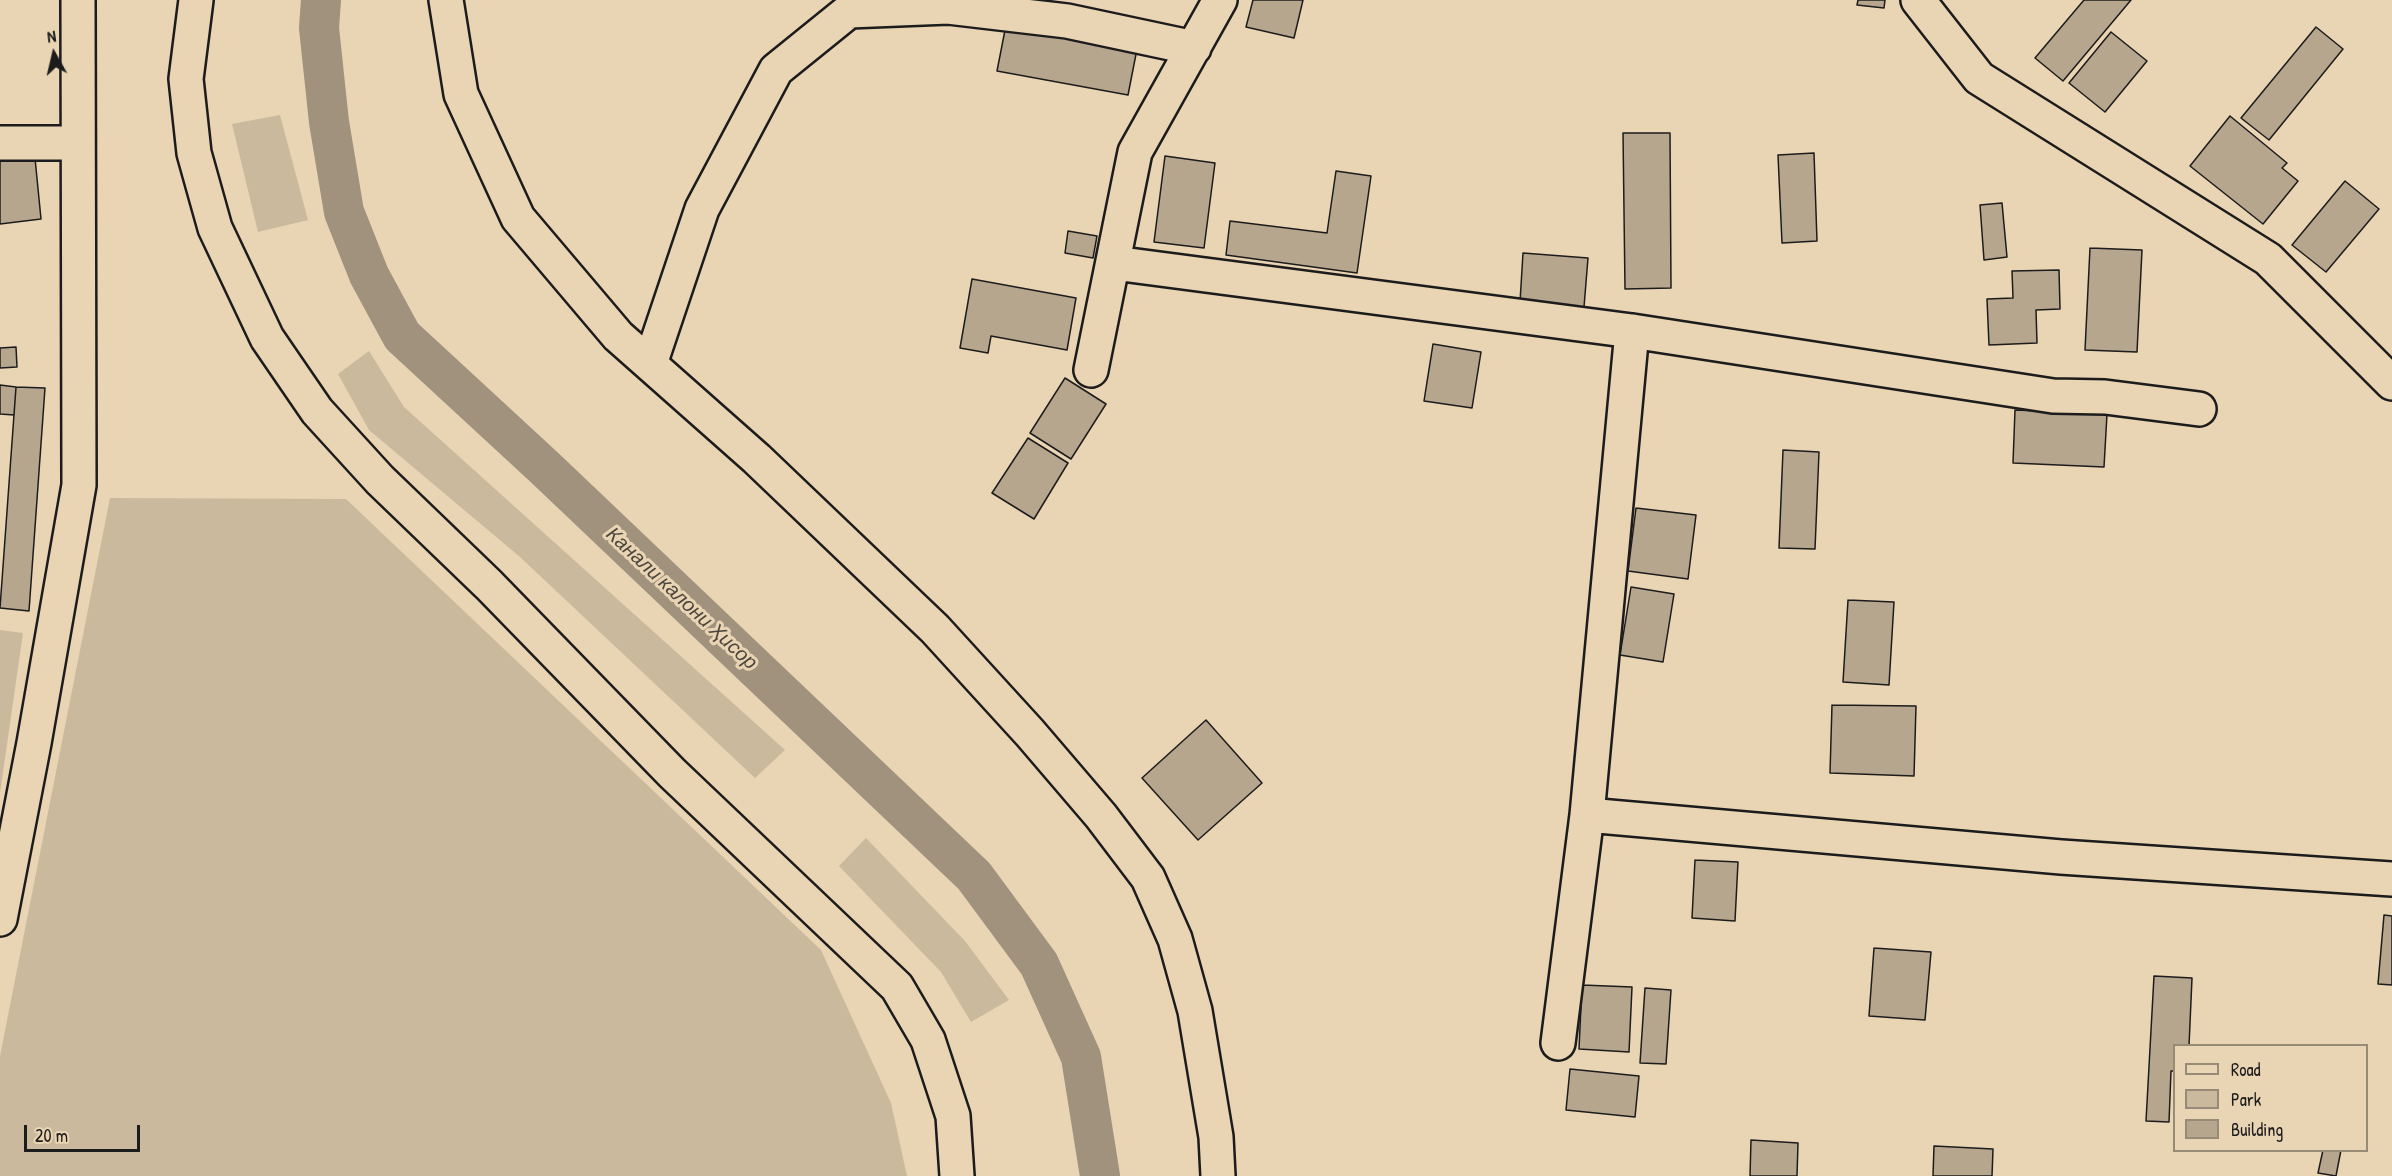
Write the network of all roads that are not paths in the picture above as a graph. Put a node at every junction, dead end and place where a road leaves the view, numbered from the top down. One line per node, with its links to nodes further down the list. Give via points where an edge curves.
1 (78, 0): 8 (street)
2 (196, 0): 19 (street, via 186,79 194,153 215,228 267,338 317,411 380,480 489,585 672,773 897,987 928,1040 953,1116)
3 (446, 0): 11 (street, via 461,94 518,218 618,336)
4 (1220, 0): 6 (street)
5 (1918, 0): 13 (street, via 1979,78 2268,259)
6 (1194, 48): 9 (street, via 1136,152); 11 (street, via 1067,21 948,7 849,11 776,70 702,209)
7 (0, 143): 8 (street)
8 (76, 143): 17 (street, via 79,485)
9 (1114, 263): 10 (street); 12 (street)
10 (1632, 331): 14 (street, via 2053,396 2104,397); 15 (street)
11 (650, 364): 20 (street, via 757,459 935,629 1030,733 1149,878 1175,939 1195,1011 1216,1137)
12 (1091, 370)
13 (2392, 383)
14 (2199, 409)
15 (1587, 815): 16 (street, via 2061,857); 18 (street)
16 (2392, 879)
17 (0, 919)
18 (1558, 1043)
19 (957, 1176)
20 (1218, 1176)

